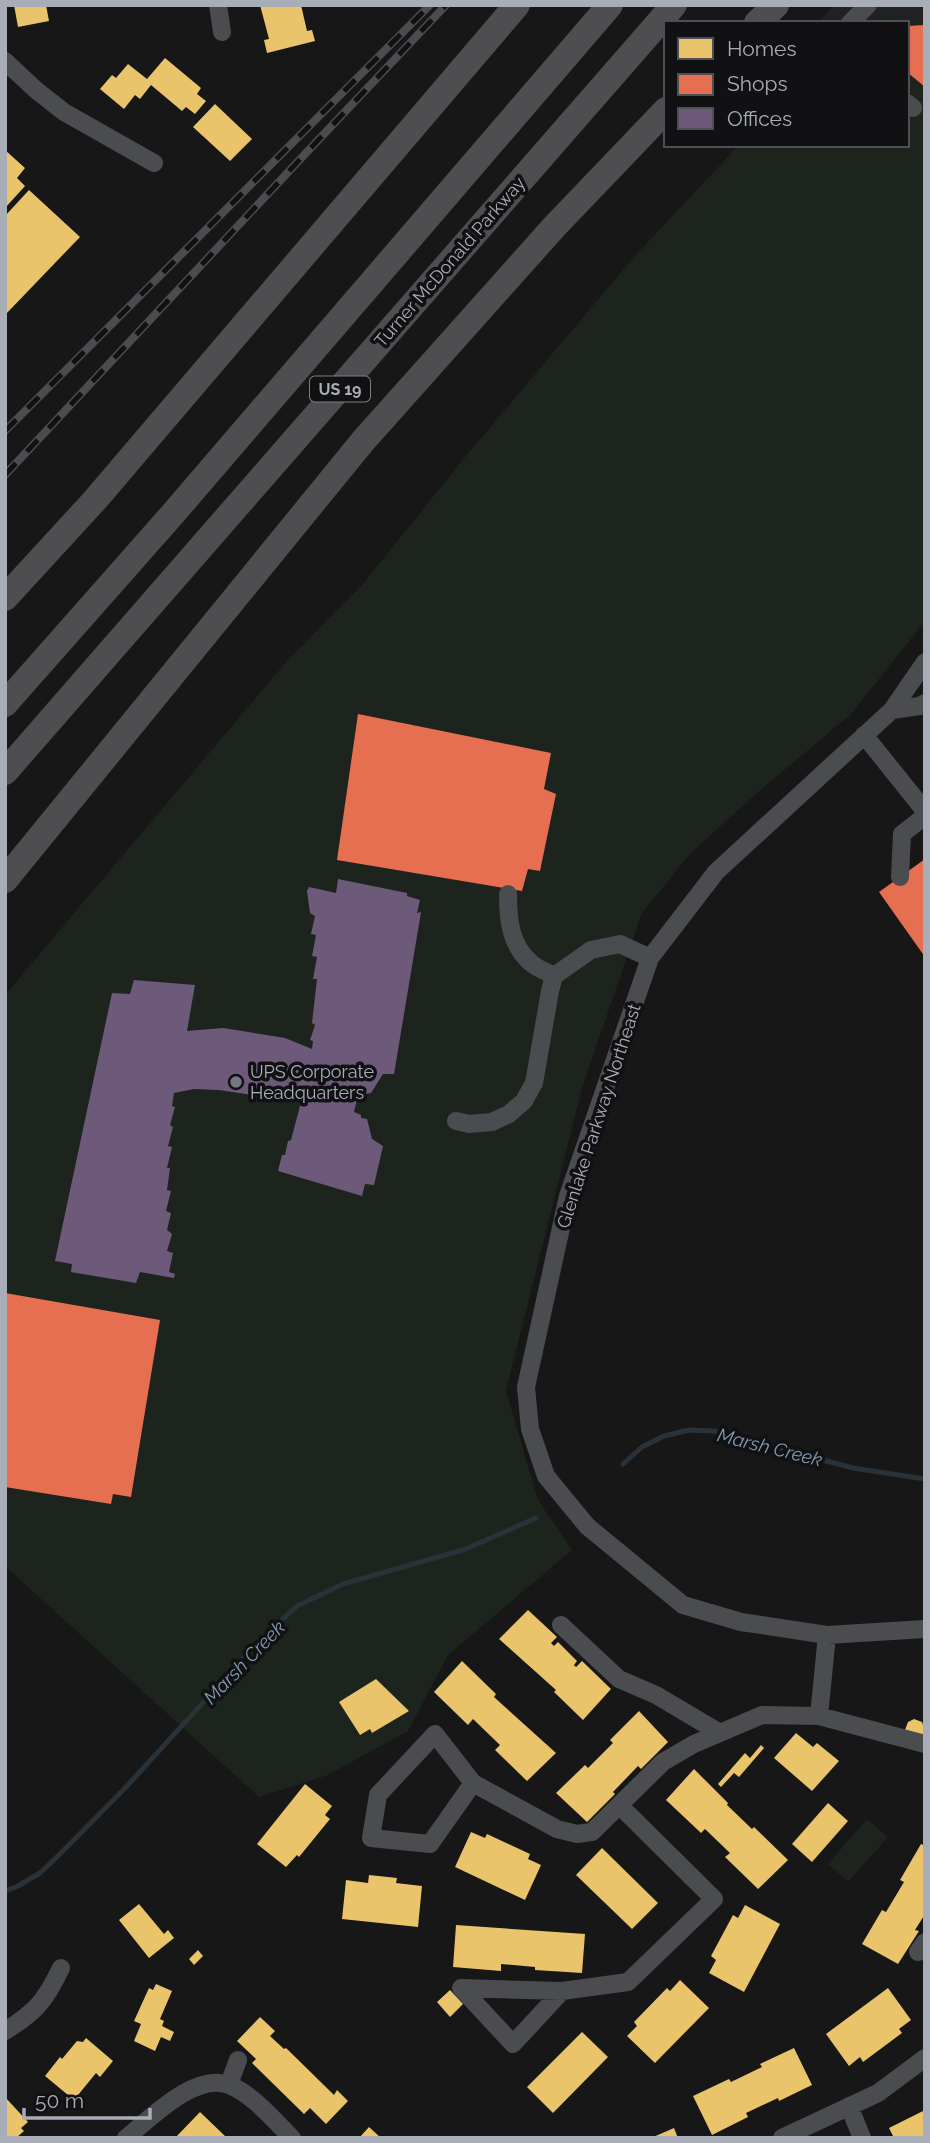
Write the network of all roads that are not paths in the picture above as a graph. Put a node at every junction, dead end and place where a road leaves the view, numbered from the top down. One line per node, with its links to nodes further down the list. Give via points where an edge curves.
1 (218, 5): 11 (street)
2 (517, 5): 15 (highway, via 95,500)
3 (610, 5): 18 (highway, US 19)
4 (674, 5): 21 (highway, Turner McDonald Parkway / US 19)
5 (754, 5): 8 (highway)
6 (776, 5): 9 (highway)
7 (868, 5): 10 (street)
8 (741, 21)
9 (759, 21)
10 (852, 21)
11 (222, 32)
12 (5, 61): 14 (street, via 64,112)
13 (664, 112): 24 (highway, via 554,227 363,441)
14 (154, 163)
15 (5, 598)
16 (925, 662): 19 (street, Glenlake Parkway Northeast)
17 (925, 703): 19 (street, Glenlake Parkway Northeast)
18 (5, 704)
19 (892, 710): 20 (street, Glenlake Parkway Northeast)
20 (864, 735): 22 (street); 26 (street, Glenlake Parkway Northeast, via 716,872)
21 (5, 772)
22 (925, 814): 23 (street, via 902,834)
23 (900, 877)
24 (5, 880)
25 (508, 894): 27 (street, via 508,920 516,945 530,963)
26 (650, 958): 27 (street, via 620,944 591,950); 31 (street, Glenlake Parkway Northeast, via 568,1196 526,1387 530,1429 546,1476 587,1525 683,1605 741,1622)
27 (554, 976): 28 (street, via 534,1083 524,1101 492,1122)
28 (456, 1121)
29 (561, 1625): 33 (street, via 619,1679)
30 (925, 1629): 31 (street, Glenlake Parkway Northeast)
31 (827, 1635): 32 (street)
32 (819, 1716): 33 (street, via 762,1715); 34 (street)
33 (720, 1732): 36 (street, via 663,1762)
34 (925, 1744)
35 (473, 1783): 35 (street, via 430,1844 371,1838 378,1795 435,1734); 36 (street, via 557,1829 577,1834 593,1832)
36 (620, 1806): 38 (street, via 714,1899 628,1982)
37 (61, 1968): 39 (street, via 48,1995 29,2017)
38 (562, 1991): 38 (street, via 513,2044 461,1988 474,1988)
39 (5, 2031)
40 (925, 2058): 43 (street, via 878,2093)
41 (238, 2060): 42 (street)
42 (229, 2084): 44 (street, via 209,2082 190,2089); 45 (street)
43 (849, 2106): 46 (street); 47 (street)
44 (126, 2138)
45 (292, 2138)
46 (782, 2138)
47 (862, 2138)

